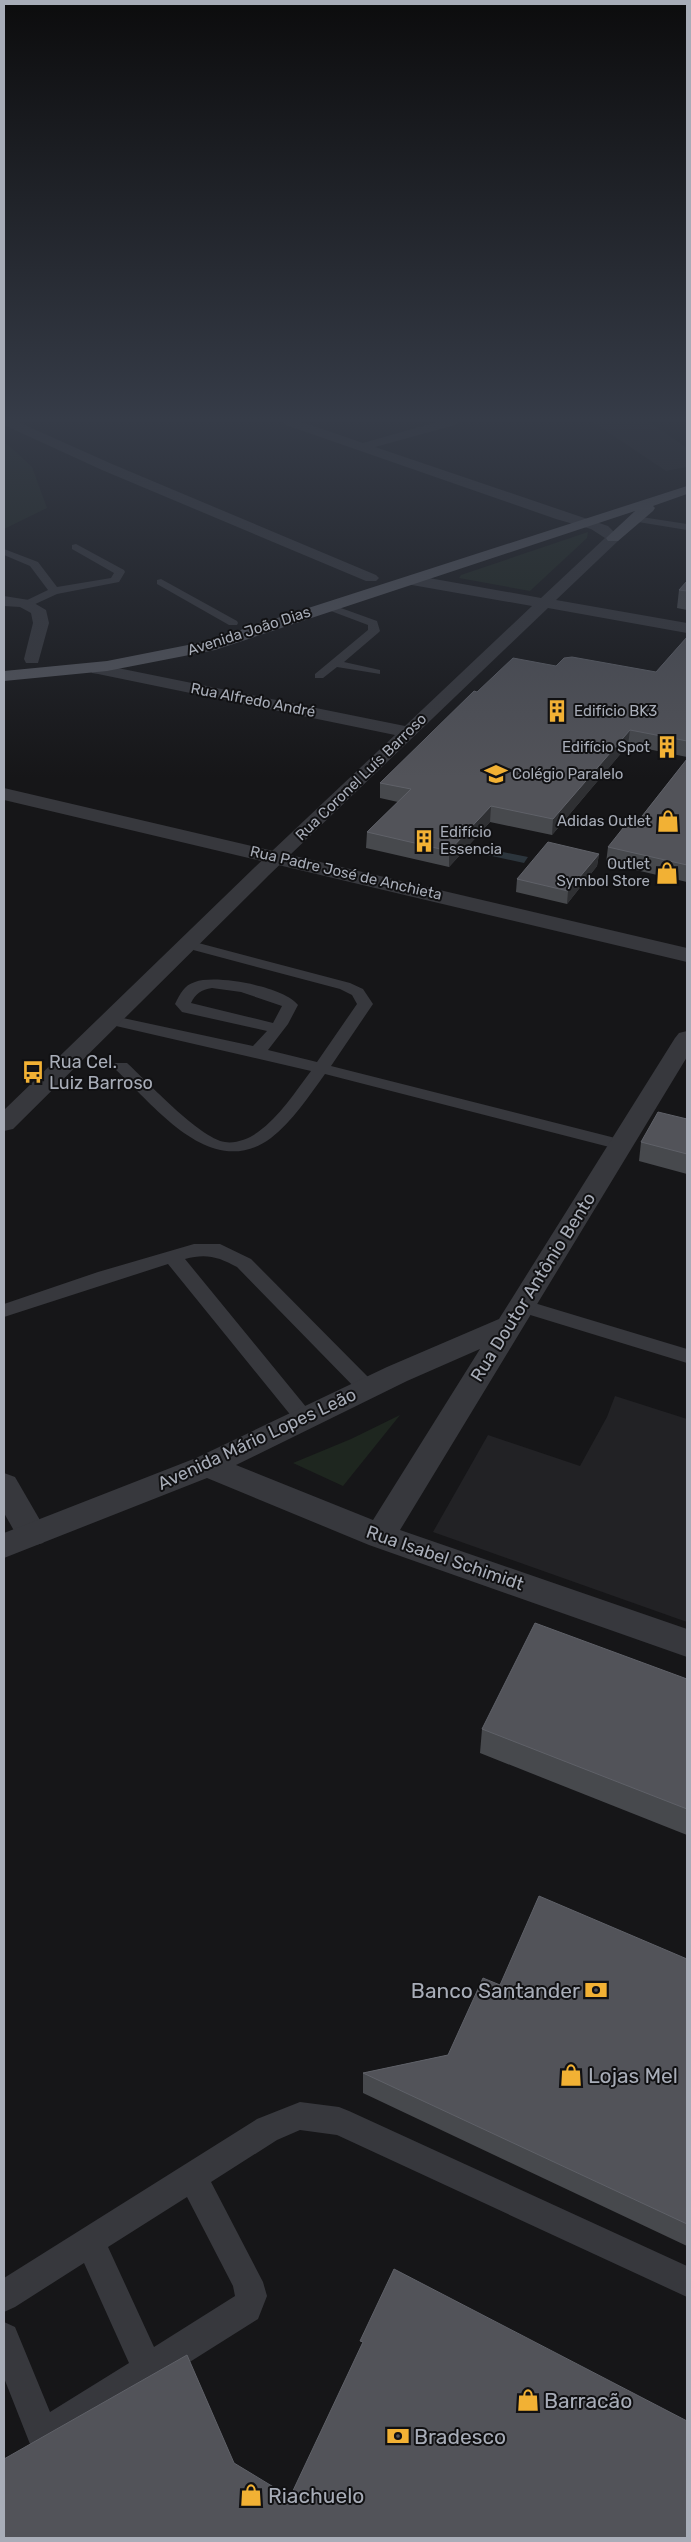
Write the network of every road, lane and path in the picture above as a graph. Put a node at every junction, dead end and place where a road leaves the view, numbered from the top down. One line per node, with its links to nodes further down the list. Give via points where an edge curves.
1 (281, 541): 7 (street)
2 (486, 541): 7 (main road, Avenida João Dias)
3 (532, 541): 8 (main road, Avenida João Dias)
4 (609, 541): 13 (street, Rua Coronel Luís Barroso)
5 (76, 547): 10 (lane, via 120,572 119,576 115,580)
6 (4, 552): 10 (lane, via 34,564)
7 (371, 578): 11 (main road, Avenida João Dias)
8 (412, 580): 13 (street); 15 (main road, Avenida João Dias)
9 (161, 582): 17 (lane)
10 (54, 591): 14 (lane)
11 (315, 595)
12 (4, 601): 14 (street)
13 (544, 603): 18 (street); 26 (street, Rua Coronel Luís Barroso)
14 (27, 604): 19 (street, via 38,610 42,623)
15 (327, 606): 21 (lane, via 373,623 375,627); 22 (main road, Avenida João Dias, via 200,648)
16 (270, 610): 17 (main road, Avenida João Dias)
17 (233, 623): 19 (main road, Avenida João Dias, via 125,648)
18 (687, 628)
19 (32, 659): 20 (main road, Avenida João Dias)
20 (4, 660)
21 (334, 663): 23 (lane); 25 (lane)
22 (98, 669): 24 (main road, Avenida João Dias); 26 (street, Rua Alfredo André)
23 (376, 672)
24 (4, 676)
25 (319, 676)
26 (408, 732): 28 (street, Rua Coronel Luís Barroso)
27 (4, 794): 28 (street, Rua Padre José de Anchieta)
28 (277, 857): 29 (street, Rua Coronel Luís Barroso); 30 (street, Rua Padre José de Anchieta)
29 (187, 944): 31 (street, Rua Coronel Luís Barroso); 36 (lane, via 358,992 365,1004)
30 (687, 955)
31 (109, 1020): 34 (lane); 37 (street, Rua Coronel Luís Barroso)
32 (277, 1029): 32 (lane, via 290,1005 285,1000 208,982 198,985 184,1000 188,1009); 34 (lane)
33 (687, 1038): 38 (street, Rua Doutor Antônio Bento)
34 (257, 1052): 36 (lane)
35 (122, 1066): 36 (lane, via 200,1137 223,1147 248,1143 267,1133)
36 (321, 1069): 38 (lane)
37 (4, 1124)
38 (621, 1145): 41 (street, Rua Doutor Antônio Bento)
39 (173, 1257): 40 (lane, via 105,1276); 43 (lane, via 194,1250 220,1250 244,1263); 44 (lane)
40 (4, 1311)
41 (514, 1316): 42 (lane); 43 (street, Avenida Mário Lopes Leão); 48 (street, Rua Doutor Antônio Bento)
42 (687, 1356)
43 (367, 1388): 44 (street, Avenida Mário Lopes Leão)
44 (304, 1418): 45 (street, Avenida Mário Lopes Leão)
45 (206, 1466): 47 (street, Avenida Mário Lopes Leão); 48 (street, Rua Isabel Schimidt)
46 (4, 1485): 47 (street)
47 (32, 1534): 49 (street, Avenida Mário Lopes Leão)
48 (380, 1536): 50 (street, Rua Isabel Schimidt)
49 (4, 1546)
50 (687, 1643)
51 (192, 2177): 52 (lane); 53 (lane, via 267,2129 300,2116 338,2121); 56 (lane, via 248,2282 251,2296 247,2308)
52 (90, 2241): 54 (lane); 56 (lane)
53 (687, 2282)
54 (4, 2296)
55 (7, 2352): 56 (lane, via 42,2432 52,2431)
56 (148, 2370)

